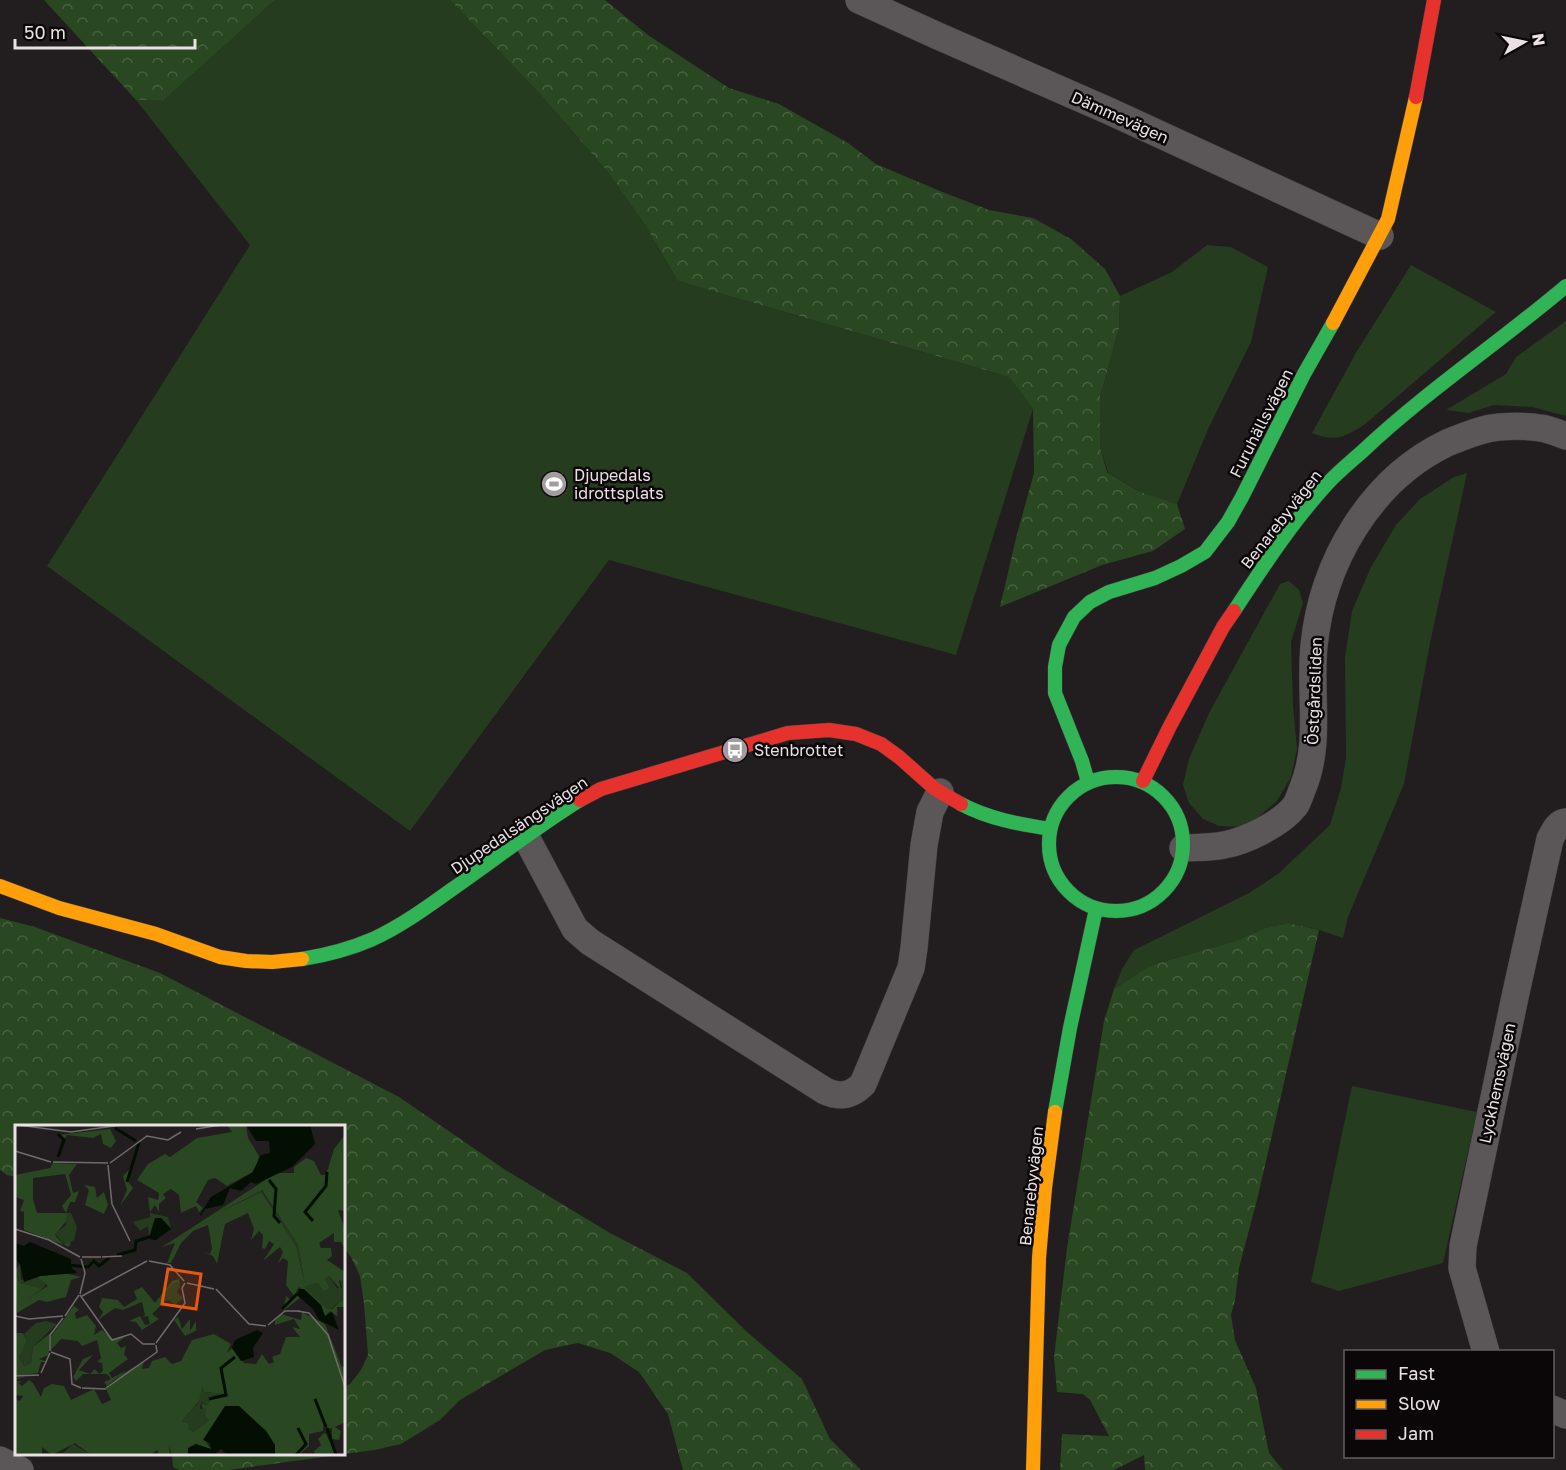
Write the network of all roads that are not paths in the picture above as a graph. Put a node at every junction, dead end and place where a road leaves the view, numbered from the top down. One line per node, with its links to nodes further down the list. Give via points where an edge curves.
1 (860, 0): 3 (street, Dämmevägen)
2 (1434, 0): 3 (street, Furuhällsvägen, via 1412,119 1388,219)
3 (1380, 236): 7 (street, Furuhällsvägen, via 1304,374 1238,506 1205,552 1155,578 1090,602 1074,617 1059,645 1055,693)
4 (1566, 286): 6 (street, Benarebyvägen, via 1394,423 1329,482 1292,526 1223,627)
5 (1566, 436): 12 (street, Östgårdsliden, via 1540,428 1497,427 1461,437 1406,468 1379,496 1352,529 1321,600 1314,647 1314,747 1295,806 1277,823 1248,837 1225,845)
6 (1143, 781): 7 (street, via 1118,777); 12 (street, via 1174,810 1180,822)
7 (1088, 783): 10 (street, via 1068,796)
8 (940, 792): 10 (street, Djupedalsängsvägen, via 984,814); 11 (street, Djupedalsängsvägen, via 892,751 866,736 810,730 788,733 602,789); 11 (street, via 930,812 924,845 911,968 863,1084 845,1095 825,1091 590,942 575,929)
9 (1566, 822): 15 (street, Lyckhemsvägen, via 1558,826 1550,839 1463,1246 1462,1268)
10 (1050, 829): 14 (street, via 1050,854 1057,878 1074,897)
11 (526, 837): 13 (street, Djupedalsängsvägen, via 387,933 317,958 284,962 221,957)
12 (1183, 848): 14 (street, via 1177,874 1148,904 1122,911)
13 (0, 886)
14 (1096, 909): 18 (street, Benarebyvägen, via 1055,1113 1041,1227)
15 (1485, 1350)
16 (0, 1460): 17 (street)
17 (20, 1470)
18 (1033, 1470)

